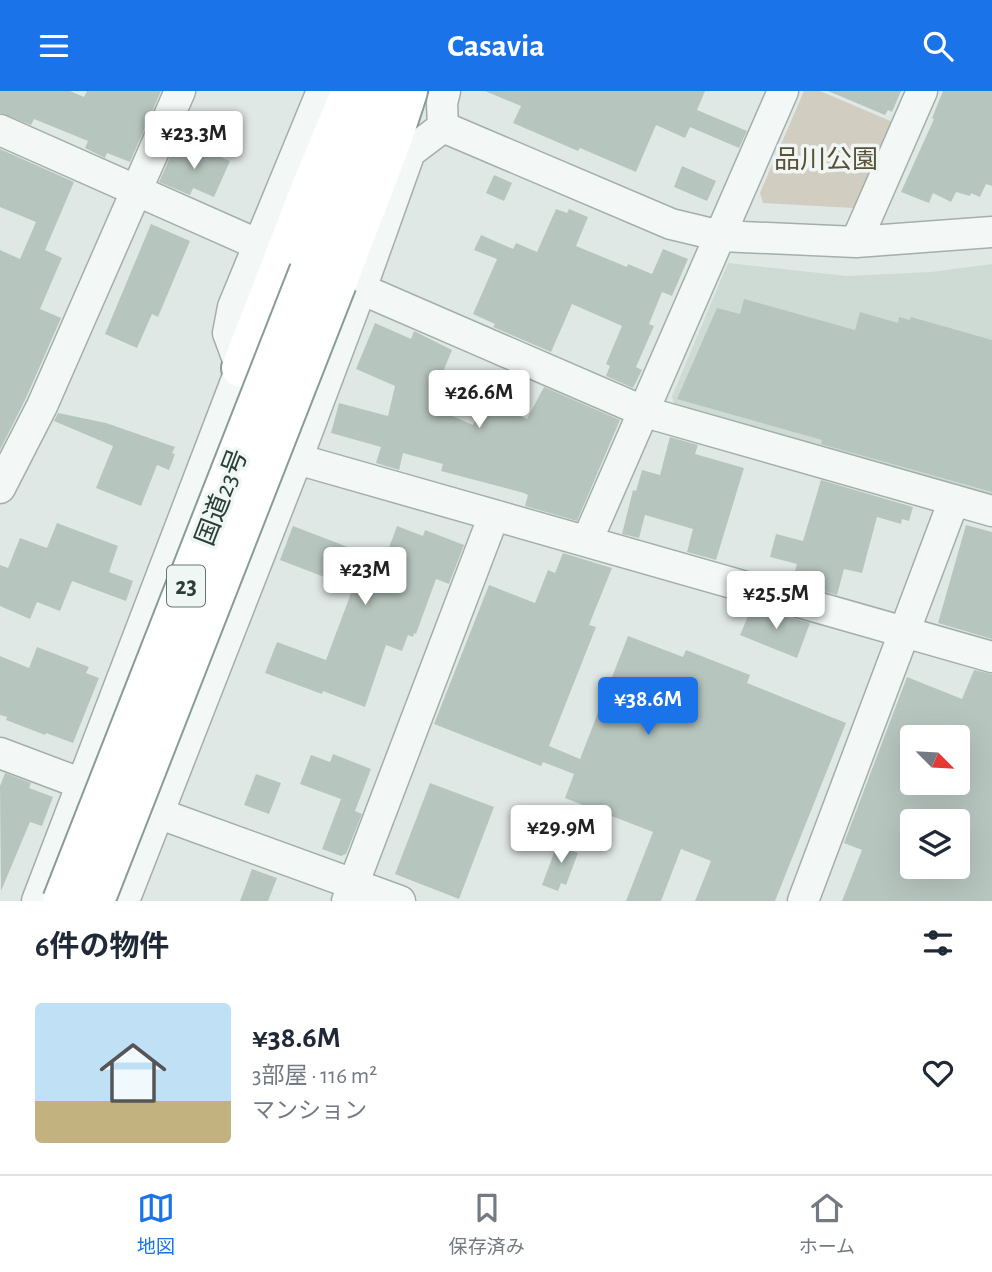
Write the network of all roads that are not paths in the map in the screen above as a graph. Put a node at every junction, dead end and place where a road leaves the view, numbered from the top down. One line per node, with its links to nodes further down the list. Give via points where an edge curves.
1 (180, 91): 13 (street)
2 (322, 91): 17 (street)
3 (351, 91): 19 (highway)
4 (376, 91): 12 (highway, 国道23号 / 23)
5 (408, 91): 12 (highway, 国道23号 / 23)
6 (428, 91): 12 (highway)
7 (446, 91): 10 (street)
8 (783, 91): 15 (street)
9 (922, 91): 16 (street)
10 (443, 127): 12 (street); 15 (street, via 671,223)
11 (0, 130): 13 (street)
12 (389, 140): 18 (street); 34 (highway, 国道23号 / 23, bridge); 35 (highway, 国道23号 / 23, bridge)
13 (136, 190): 17 (street); 22 (street, via 42,406)
14 (992, 232): 16 (street)
15 (721, 236): 16 (street); 20 (street)
16 (856, 242)
17 (257, 244): 19 (street, via 228,333)
18 (361, 289): 20 (street); 21 (street)
19 (241, 368): 30 (street)
20 (645, 412): 23 (street); 26 (street)
21 (297, 459): 25 (street); 31 (street)
22 (0, 488)
23 (954, 500): 24 (street); 27 (street)
24 (992, 511)
25 (494, 515): 26 (street); 32 (street)
26 (587, 541): 27 (street)
27 (905, 632): 28 (street); 38 (street)
28 (992, 657)
29 (0, 753): 30 (street)
30 (82, 783): 31 (street); 33 (street)
31 (158, 813): 32 (street); 36 (street)
32 (350, 893): 37 (street)
33 (37, 901)
34 (62, 901)
35 (95, 901)
36 (124, 901)
37 (400, 901)
38 (803, 901)

